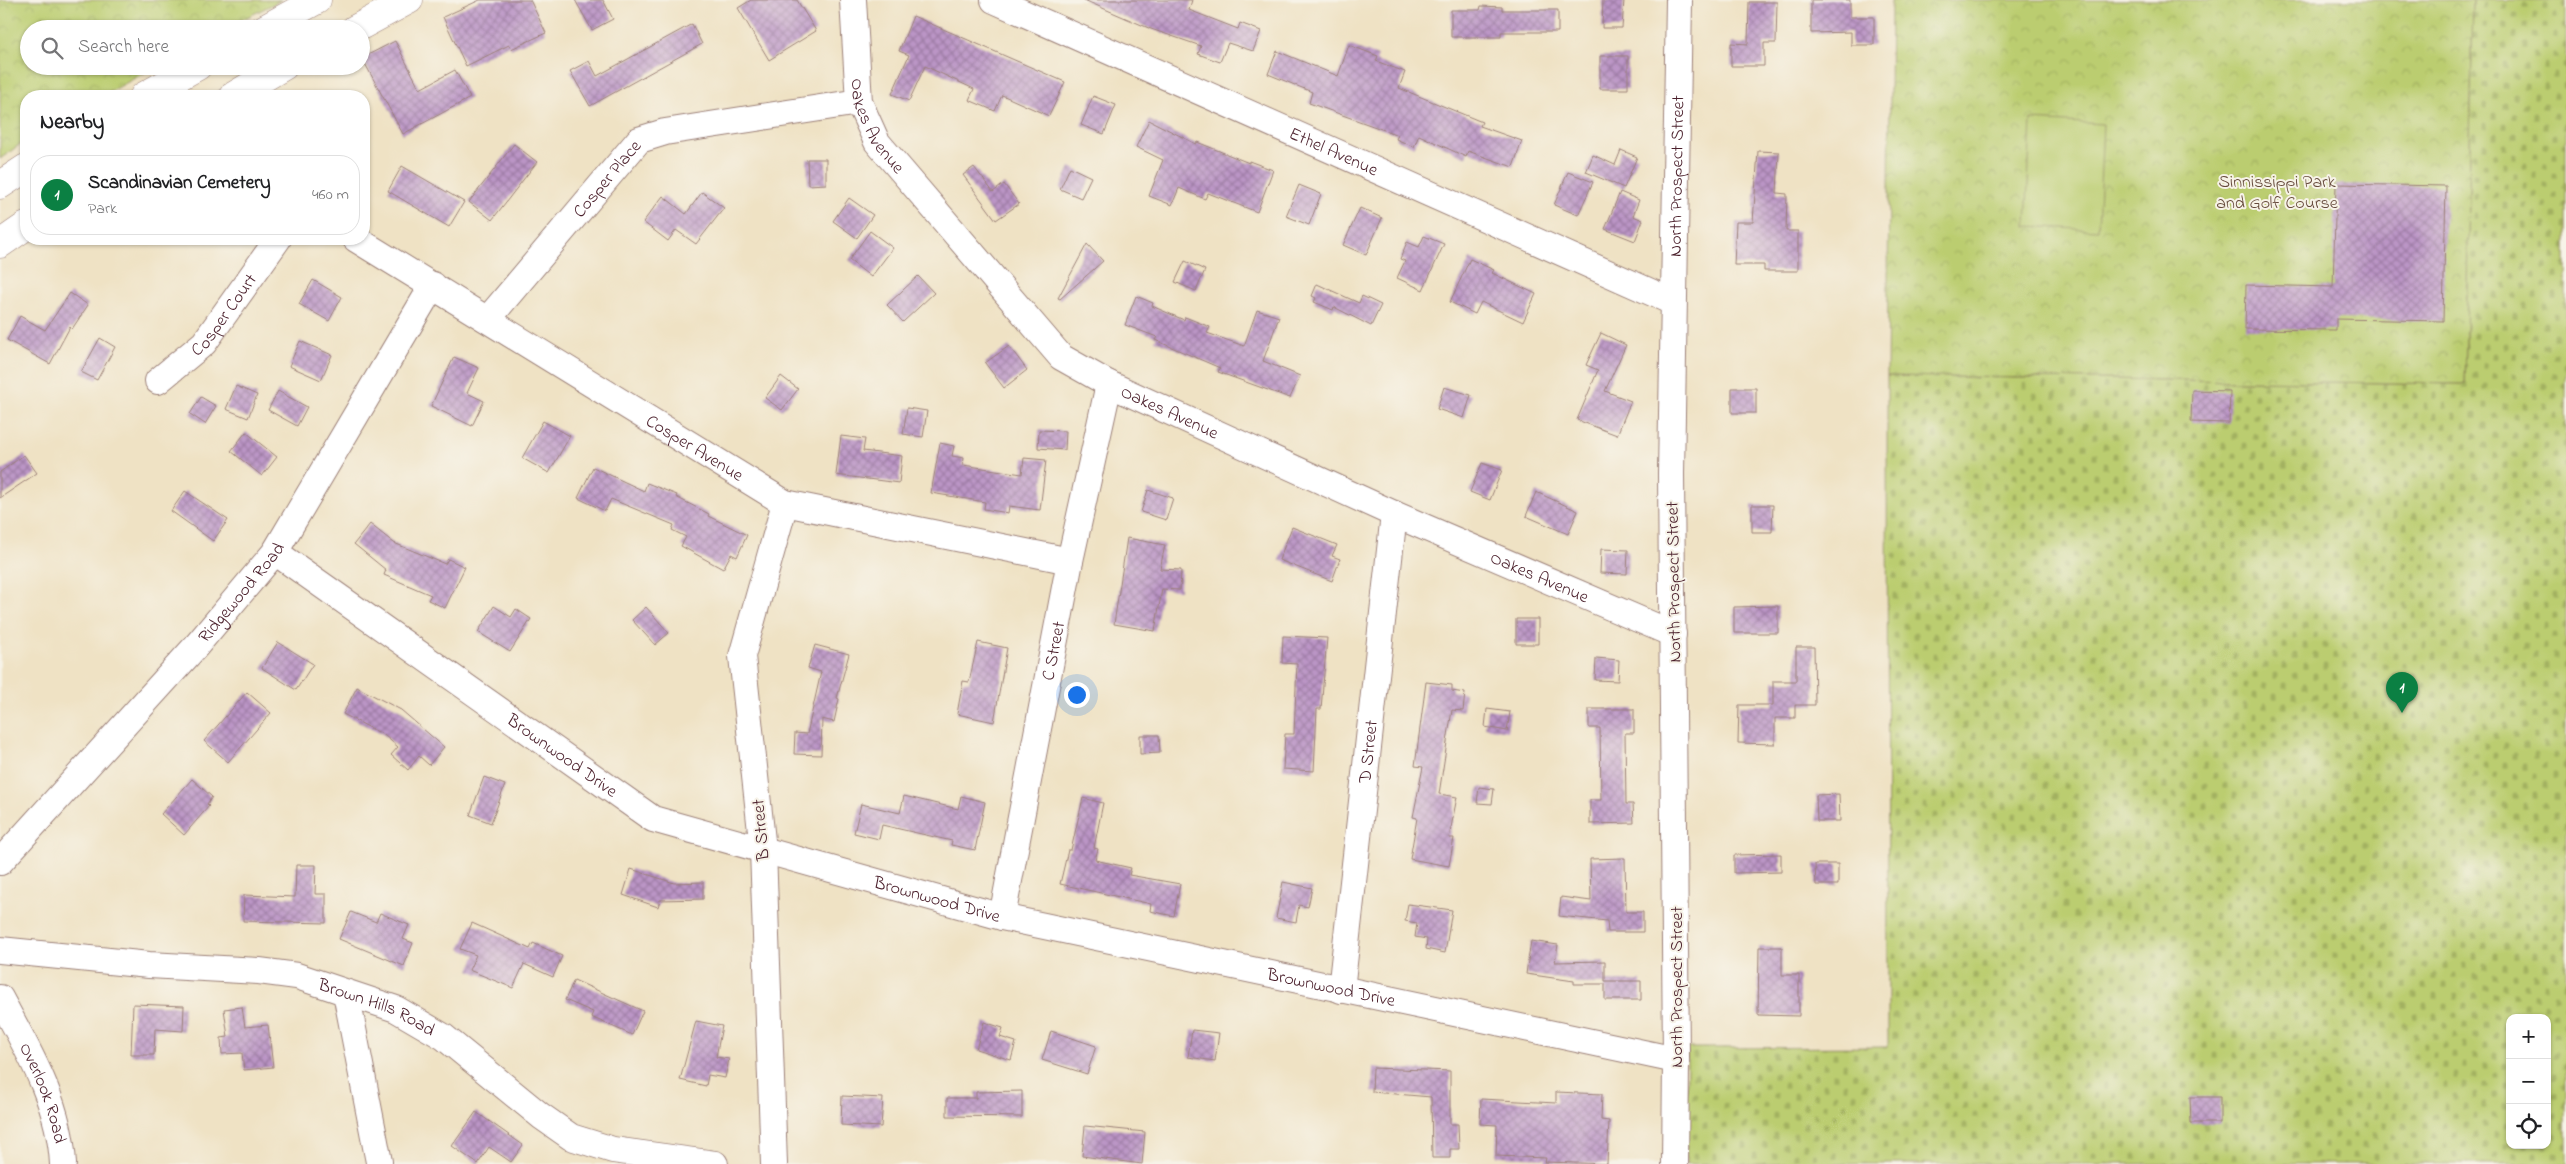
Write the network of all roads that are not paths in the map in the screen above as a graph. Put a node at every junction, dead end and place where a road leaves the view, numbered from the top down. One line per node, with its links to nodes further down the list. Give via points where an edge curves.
1 (317, 0): 6 (main road)
2 (410, 0): 7 (main road)
3 (853, 0): 12 (street, Oakes Avenue)
4 (994, 0): 20 (street, Ethel Avenue)
5 (1679, 0): 20 (street, North Prospect Street)
6 (280, 20)
7 (370, 21)
8 (183, 75): 10 (main road)
9 (269, 75): 11 (main road)
10 (157, 90)
11 (243, 90)
12 (859, 102): 21 (street, Cosper Place, via 665,132 639,140); 23 (street, Oakes Avenue, via 877,142 1061,357)
13 (20, 172): 14 (main road)
14 (0, 185)
15 (20, 230): 16 (main road)
16 (0, 244)
17 (274, 245): 22 (street, Cosper Court, via 204,343)
18 (366, 245): 19 (street, Cosper Avenue)
19 (433, 286): 21 (street, Cosper Avenue); 26 (street, Ridgewood Road)
20 (1673, 302): 28 (street, North Prospect Street)
21 (488, 319): 24 (street, Cosper Avenue)
22 (158, 380)
23 (1108, 384): 25 (street, Oakes Avenue); 27 (street, C Street)
24 (785, 503): 27 (street, Cosper Avenue); 29 (street, B Street, via 742,656)
25 (1394, 514): 28 (street, Oakes Avenue); 33 (street, D Street)
26 (275, 552): 29 (street, Brownwood Drive, via 653,819); 30 (street, Ridgewood Road, via 197,645)
27 (1070, 561): 31 (street, C Street)
28 (1673, 634): 36 (street, North Prospect Street)
29 (763, 850): 31 (street, Brownwood Drive); 40 (street, B Street)
30 (0, 862)
31 (1002, 917): 33 (street, Brownwood Drive)
32 (0, 950): 34 (street, Brown Hills Road, via 149,965 259,971 297,976)
33 (1341, 990): 36 (street, Brownwood Drive)
34 (346, 993): 37 (street); 39 (street, Brown Hills Road, via 396,1009 444,1037 570,1136 613,1150)
35 (0, 998): 38 (street, Overlook Road, via 31,1055 52,1104)
36 (1676, 1060): 41 (street, North Prospect Street)
37 (380, 1163)
38 (63, 1164)
39 (715, 1164)
40 (774, 1164)
41 (1675, 1164)

